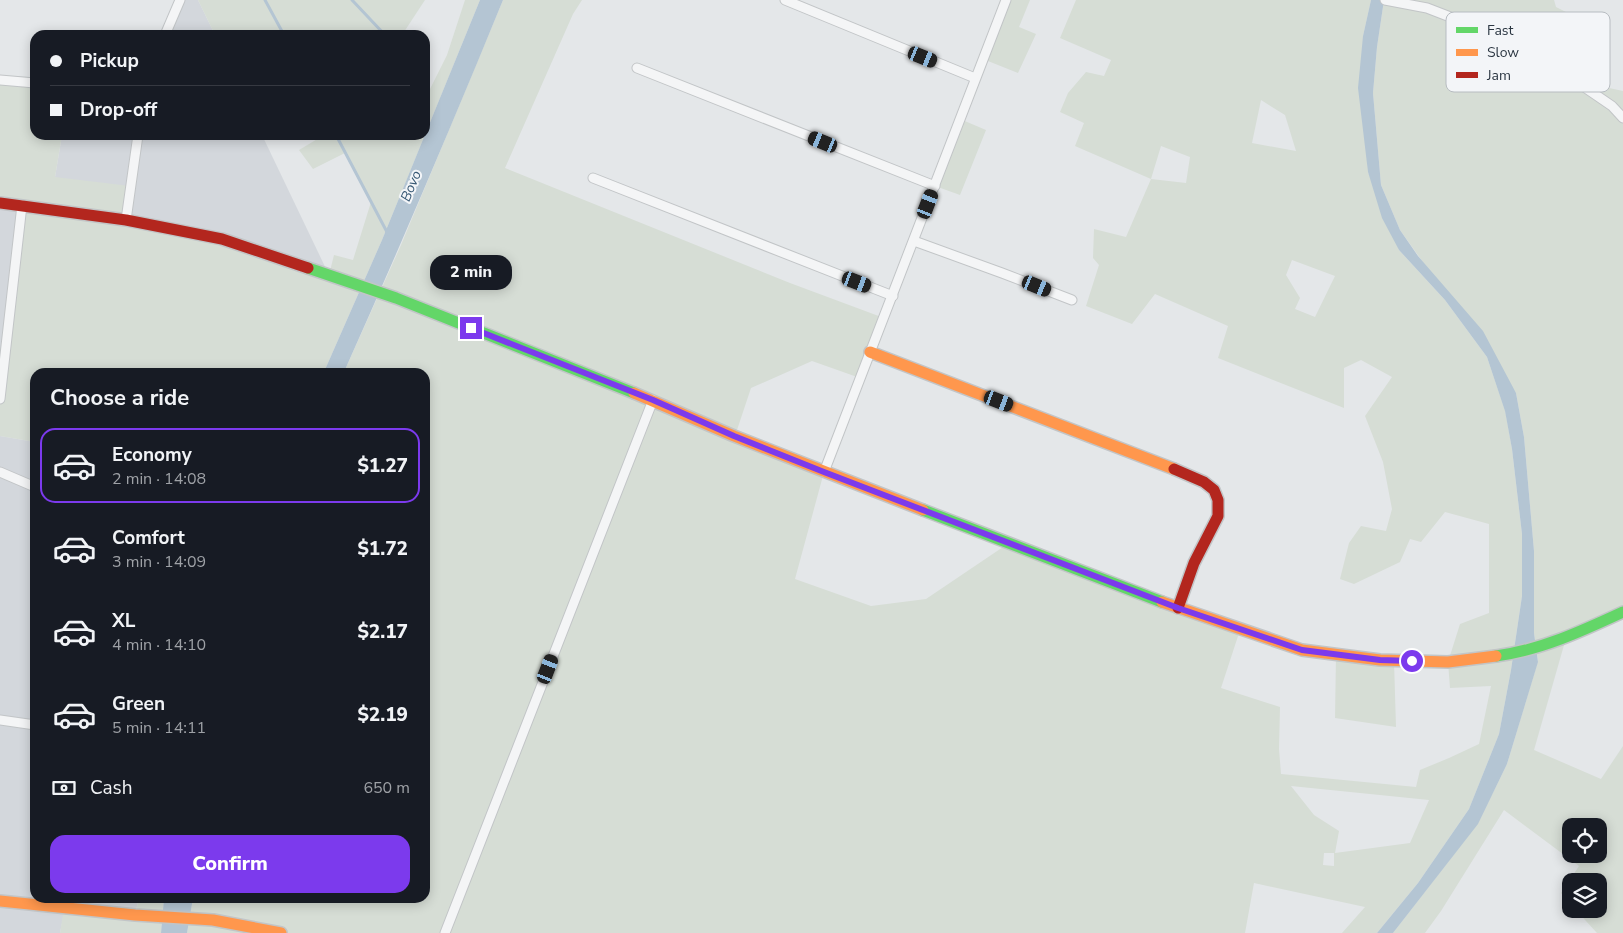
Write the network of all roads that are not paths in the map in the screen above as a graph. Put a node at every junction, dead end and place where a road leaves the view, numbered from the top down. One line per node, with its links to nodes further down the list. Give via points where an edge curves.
1 (180, 0): 6 (street)
2 (785, 0): 8 (street)
3 (1006, 0): 8 (street)
4 (1386, 0): 5 (street)
5 (1446, 15)
6 (167, 30)
7 (637, 68): 15 (street)
8 (975, 78): 15 (street)
9 (0, 80): 10 (street)
10 (30, 83)
11 (1592, 92): 12 (street)
12 (1623, 118)
13 (137, 140): 18 (street)
14 (593, 178): 20 (street)
15 (934, 186): 19 (street)
16 (0, 203): 17 (street)
17 (22, 205): 18 (street); 22 (street)
18 (126, 220): 25 (street, via 222,239 396,298)
19 (914, 241): 20 (street); 21 (street)
20 (892, 296): 23 (street)
21 (1072, 300)
22 (4, 334): 24 (street)
23 (870, 352): 27 (street); 29 (street, via 1134,452 1204,482 1214,490 1218,516 1194,563)
24 (0, 399)
25 (653, 400): 27 (street); 35 (street)
26 (0, 472): 28 (street)
27 (824, 472): 29 (street)
28 (30, 485)
29 (1178, 608): 30 (street, via 1302,650 1394,661 1448,662 1503,655 1545,645)
30 (1623, 612)
31 (0, 720): 32 (street)
32 (30, 724)
33 (0, 900): 34 (street, via 213,920)
34 (281, 933)
35 (445, 933)

